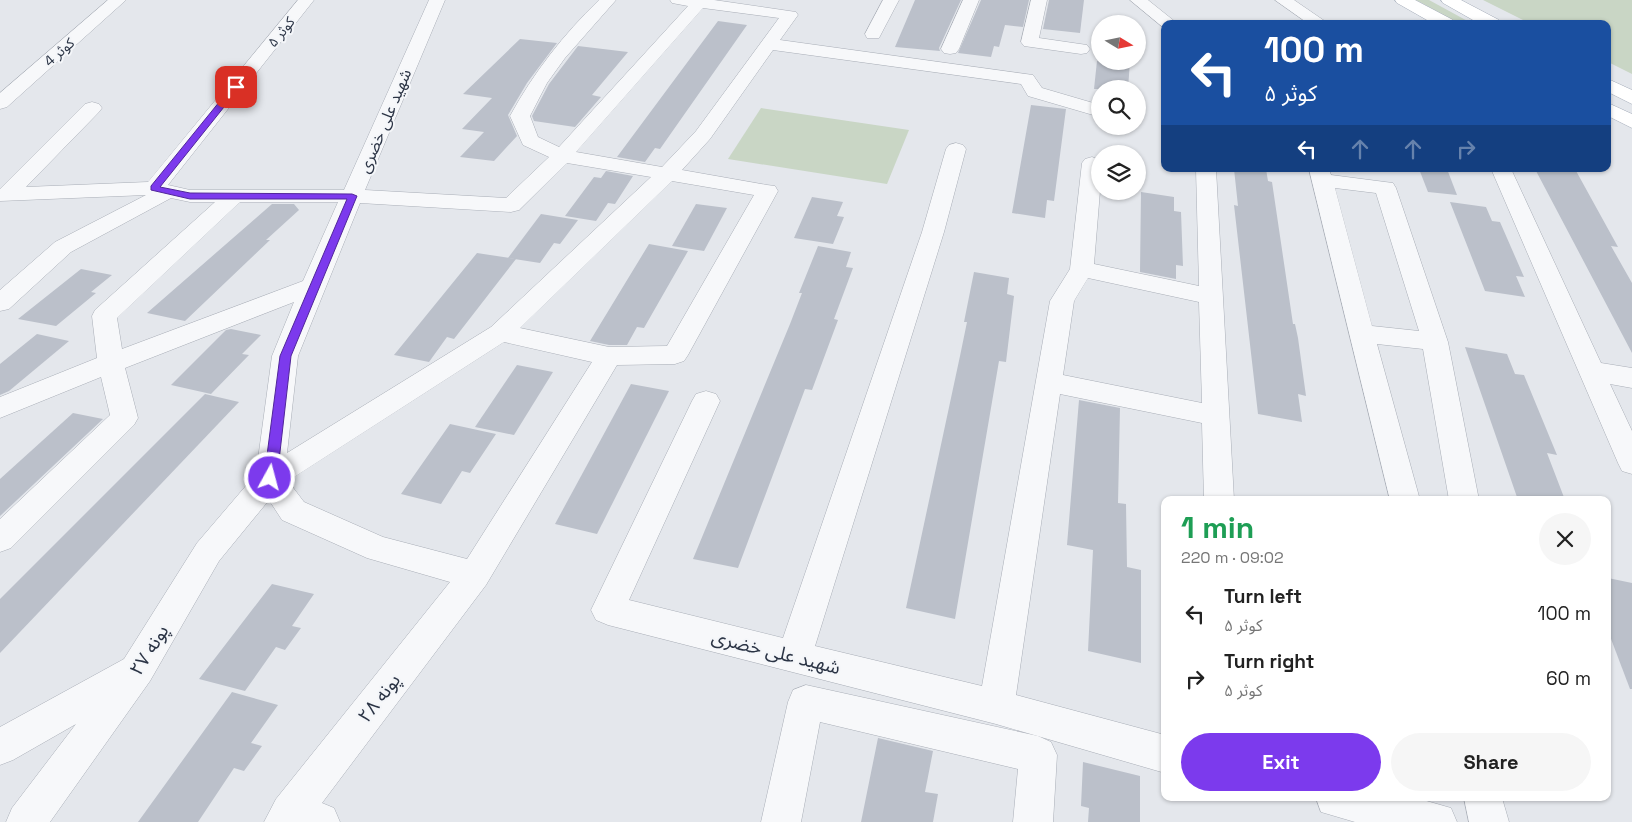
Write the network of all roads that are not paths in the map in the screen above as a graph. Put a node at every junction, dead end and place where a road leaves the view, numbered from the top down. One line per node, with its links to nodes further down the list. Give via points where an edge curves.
1 (118, 0): 24 (street, کوثر 4)
2 (306, 0): 36 (street, کوثر ۵)
3 (437, 0): 39 (street, شهید علی خضری)
4 (608, 0): 30 (street, via 561,48 535,86 520,116 530,141)
5 (678, 0): 13 (street)
6 (891, 0): 18 (street)
7 (971, 0): 21 (street)
8 (1039, 0): 20 (street, via 1030,42)
9 (1138, 0): 14 (street)
10 (1283, 0): 15 (street)
11 (1403, 0): 16 (main road)
12 (1449, 0): 17 (main road)
13 (701, 1): 19 (street, پونه ۲۷, via 790,15); 30 (street)
14 (1165, 20)
15 (1315, 20)
16 (1440, 20)
17 (1486, 20)
18 (873, 34)
19 (768, 44): 26 (street, via 1027,79 1035,92); 35 (street, پونه ۲۷, via 703,135)
20 (1081, 48)
21 (950, 49)
22 (1611, 87): 23 (main road)
23 (1632, 98)
24 (0, 103)
25 (92, 108): 37 (street)
26 (1091, 109)
27 (1611, 111): 28 (main road)
28 (1632, 122)
29 (956, 149): 62 (street, via 933,232)
30 (562, 156): 35 (street); 39 (street, via 511,205)
31 (1206, 172): 42 (street)
32 (1502, 172): 49 (street)
33 (1091, 174): 40 (street)
34 (1320, 174): 45 (street); 46 (street, via 1385,188)
35 (666, 175): 44 (street, پونه ۲۷); 47 (street, via 767,191 675,355)
36 (162, 190): 37 (street); 38 (street, via 190,196); 43 (street, via 63,247)
37 (4, 194)
38 (235, 195): 39 (street); 48 (street, via 104,316)
39 (352, 196): 41 (street, شهید علی خضری)
40 (1082, 270): 42 (street); 51 (street, via 1062,301)
41 (313, 286): 48 (street); 56 (street, شهید علی خضری, via 285,356)
42 (1211, 297): 54 (street)
43 (0, 303)
44 (500, 333): 47 (street); 56 (street, پونه ۲۷)
45 (1361, 333): 46 (street); 58 (street)
46 (1435, 342): 59 (street)
47 (609, 356): 61 (street, پونه ۲۸)
48 (111, 363): 53 (street); 60 (street, via 124,418)
49 (1591, 371): 50 (street); 55 (street)
50 (1632, 378)
51 (1050, 382): 54 (street); 64 (street)
52 (706, 401): 62 (street, شهید علی خضری, via 608,610)
53 (0, 408)
54 (1216, 416): 57 (street)
55 (1632, 463)
56 (270, 478): 61 (street, via 293,511 378,549); 63 (street, پونه ۲۷, via 208,552)
57 (1220, 496)
58 (1404, 496)
59 (1463, 496)
60 (0, 539)
61 (475, 575): 69 (street, پونه ۲۸)
62 (794, 657): 64 (street, شهید علی خضری)
63 (138, 669): 65 (street); 70 (street, پونه ۲۷)
64 (996, 707): 66 (street, شهید علی خضری)
65 (0, 747)
66 (1161, 753)
67 (1348, 801): 73 (street)
68 (1484, 801): 74 (street)
69 (298, 819)
70 (26, 822)
71 (780, 822): 72 (street, via 806,702 1038,755)
72 (1033, 822)
73 (1437, 822)
74 (1489, 822)

